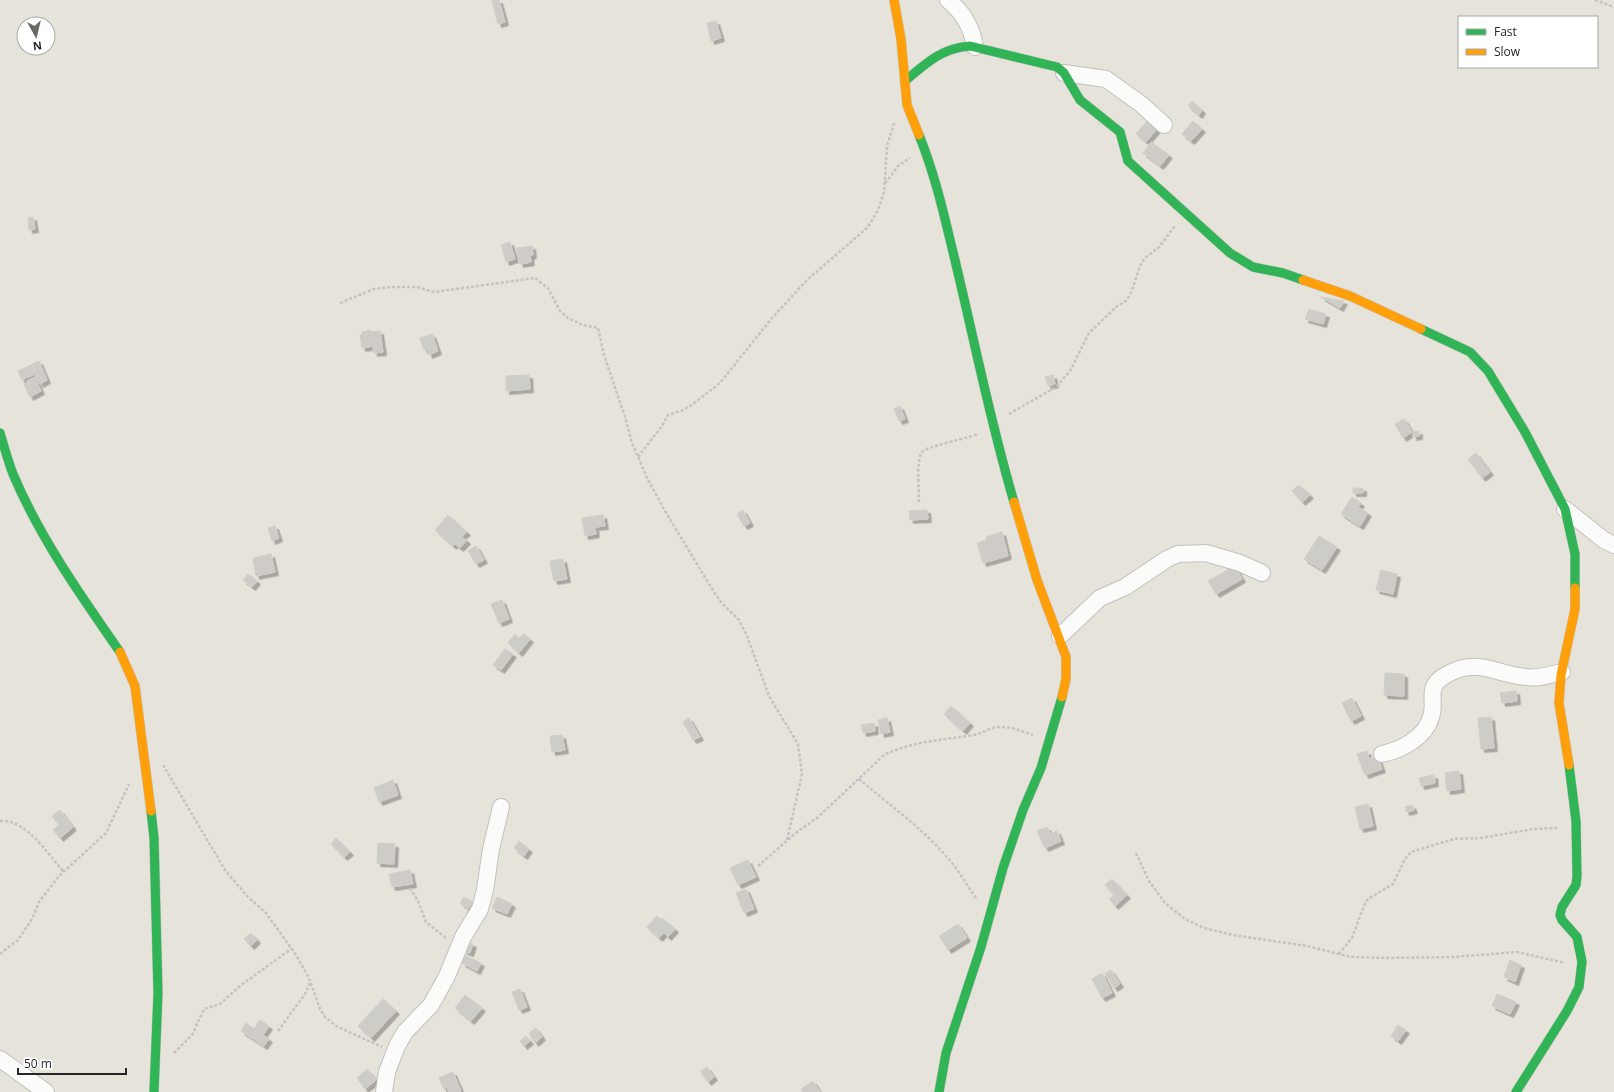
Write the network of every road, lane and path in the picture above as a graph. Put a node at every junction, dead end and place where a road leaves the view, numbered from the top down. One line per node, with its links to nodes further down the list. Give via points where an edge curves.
1 (894, 0): 7 (street)
2 (948, 0): 5 (street, via 964,17)
3 (1595, 0): 4 (path)
4 (1614, 7)
5 (975, 47): 6 (street, via 1057,67); 7 (street, via 956,46 943,50)
6 (1064, 74): 9 (street, via 1106,79 1141,104); 12 (street, via 1080,100 1123,136 1124,154 1128,161)
7 (905, 81): 8 (street)
8 (907, 105): 10 (street); 11 (path, via 898,115 889,140)
9 (1164, 125)
10 (929, 159): 11 (path, via 907,159 899,165); 14 (street, via 975,339)
11 (885, 184): 16 (path, via 878,210 868,227 807,280 772,318 720,383 693,404 668,415)
12 (1185, 211): 14 (path, via 1159,247 1140,266 1127,300 1089,333 1070,371 1056,387); 18 (street, via 1230,253 1253,267 1283,273 1350,296 1470,352 1488,371 1525,432)
13 (340, 303): 16 (path, via 374,289 417,287 434,292 535,278 548,288 560,311 568,318 599,330 604,355)
14 (993, 424): 17 (path, via 977,435 924,449 920,457); 21 (street, via 1037,580)
15 (0, 433): 26 (street, via 13,473 33,516 86,603 124,658 135,686)
16 (638, 457): 31 (path, via 665,511 712,589 739,620 769,696 798,744 802,774)
17 (919, 502)
18 (1565, 509): 19 (street); 22 (street, via 1575,554 1575,609)
19 (1614, 545)
20 (1262, 573): 21 (street, via 1240,562 1206,553 1178,554 1125,587 1100,598)
21 (1060, 636): 23 (street, via 1066,657 1066,679)
22 (1562, 672): 24 (street, via 1527,678 1479,666 1447,674 1439,679 1433,688 1429,723 1404,747); 30 (street, via 1559,703 1572,781)
23 (1051, 737): 27 (path, via 1002,727 934,740 898,748 884,755); 36 (street, via 1014,834)
24 (1382, 754)
25 (161, 761): 38 (path, via 224,870 248,898 266,913)
26 (146, 767): 34 (path, via 125,791 106,833); 48 (street, via 154,838 158,993)
27 (859, 779): 31 (path, via 817,818); 36 (path, via 930,839 945,855 964,878 984,910)
28 (500, 807): 37 (street, via 480,909)
29 (0, 821): 34 (path, via 12,821 21,825)
30 (1576, 828): 40 (path, via 1533,829 1481,838 1454,839 1411,852 1393,884 1368,899 1352,938); 41 (street, via 1576,885 1560,915 1577,937 1582,962)
31 (787, 840): 33 (path)
32 (1136, 854): 40 (path, via 1149,881 1165,903 1185,919 1204,928 1233,935 1307,946)
33 (758, 866)
34 (64, 872): 39 (path, via 49,888 18,940)
35 (410, 888): 37 (path, via 426,922)
36 (988, 922): 50 (street, via 946,1053)
37 (458, 948): 44 (street, via 447,976 431,1005 405,1032)
38 (291, 949): 42 (path); 45 (path, via 241,985 220,1004 204,1009 192,1035)
39 (0, 954)
40 (1339, 954): 41 (path, via 1351,957 1388,958 1517,952 1565,963)
41 (1581, 972): 51 (street, via 1579,988 1567,1011)
42 (311, 982): 43 (path); 44 (path, via 320,1009 329,1022)
43 (278, 1031)
44 (394, 1053): 49 (street, via 386,1072)
45 (172, 1055)
46 (0, 1059): 47 (street)
47 (46, 1092)
48 (154, 1092)
49 (384, 1092)
50 (939, 1092)
51 (1516, 1092)

